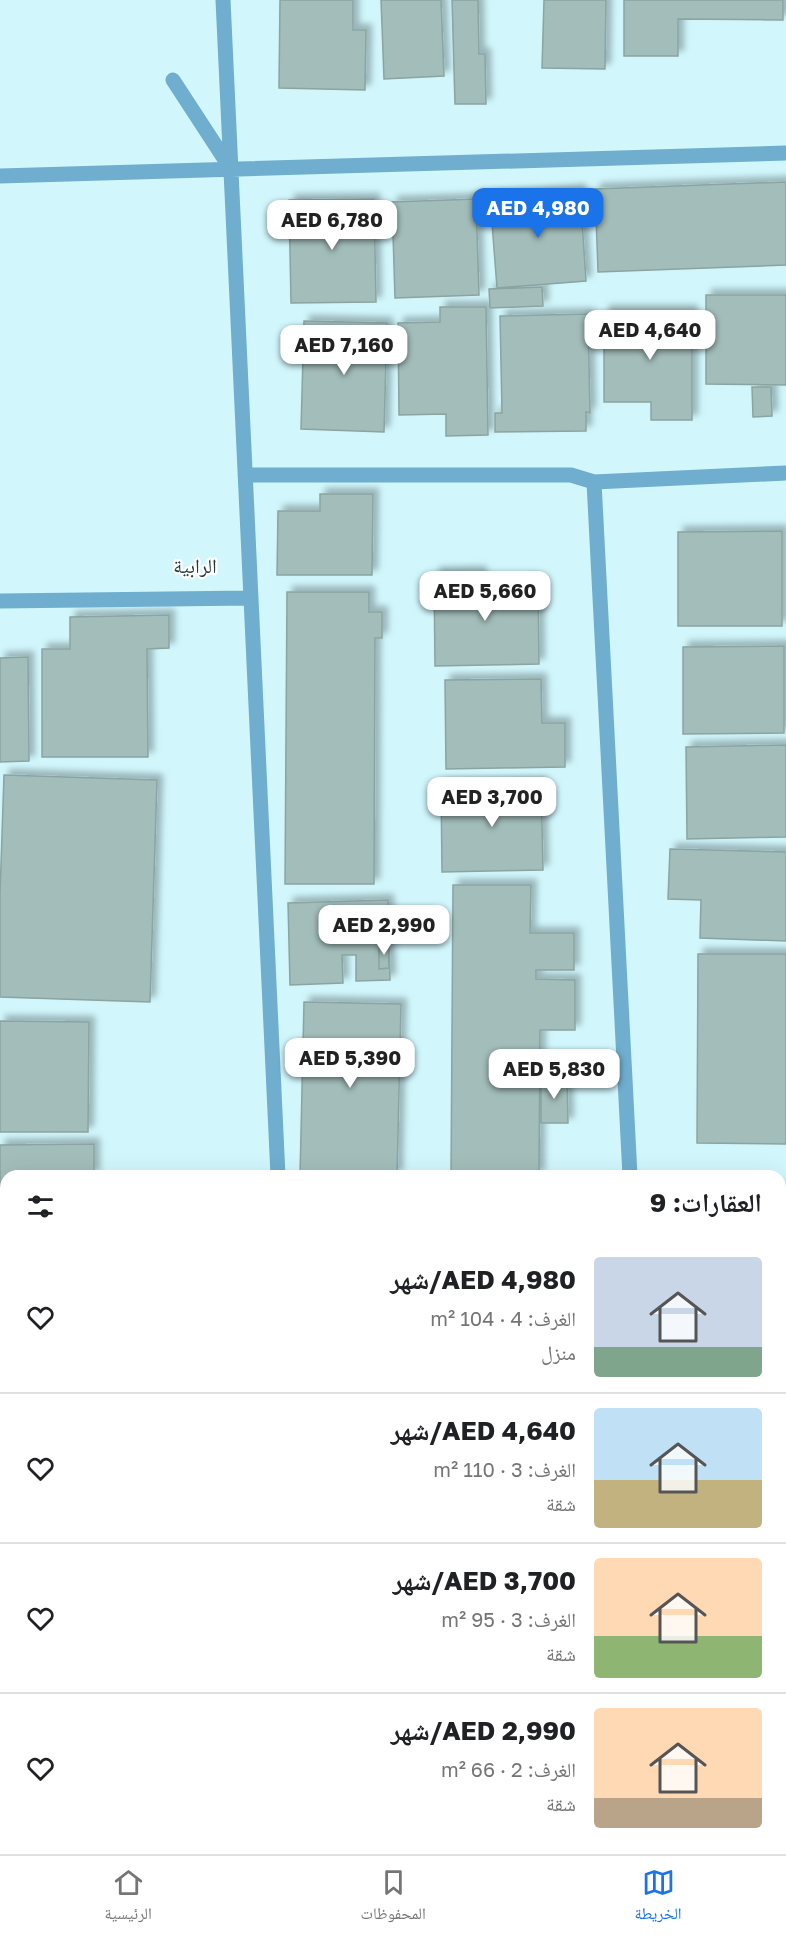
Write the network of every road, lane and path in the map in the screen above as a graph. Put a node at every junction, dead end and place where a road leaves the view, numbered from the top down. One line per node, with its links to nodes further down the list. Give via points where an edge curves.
1 (223, 0): 4 (street)
2 (173, 80): 4 (street)
3 (786, 153): 4 (street)
4 (231, 169): 5 (street); 7 (street)
5 (0, 176)
6 (786, 473): 8 (street)
7 (245, 475): 8 (street, via 571,476); 9 (street)
8 (594, 482): 12 (street)
9 (251, 598): 10 (street); 11 (street)
10 (0, 601)
11 (278, 1170)
12 (630, 1170)

